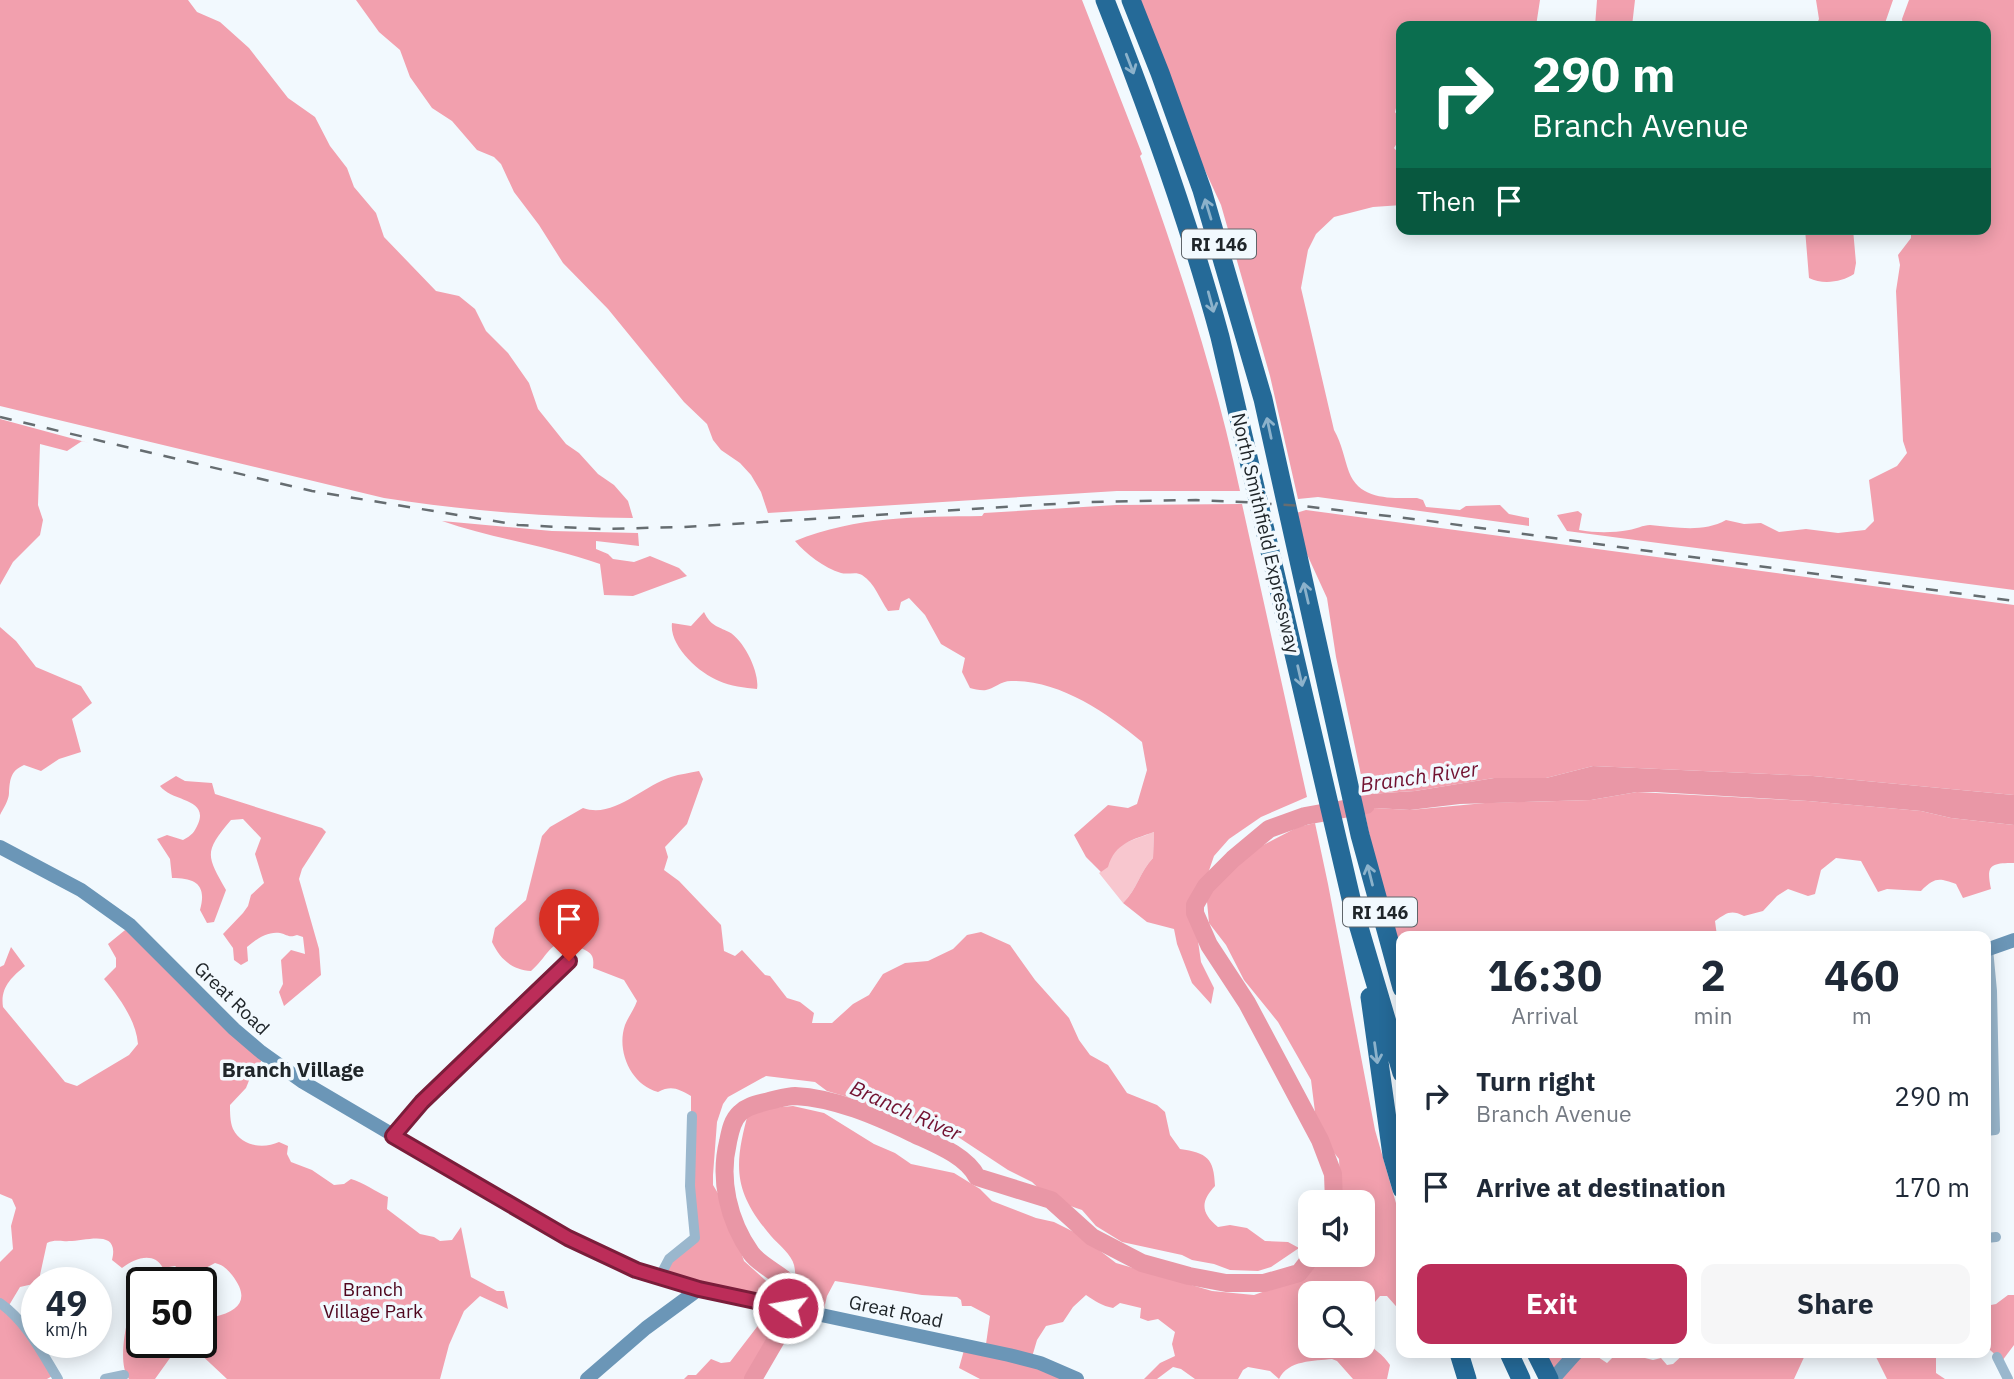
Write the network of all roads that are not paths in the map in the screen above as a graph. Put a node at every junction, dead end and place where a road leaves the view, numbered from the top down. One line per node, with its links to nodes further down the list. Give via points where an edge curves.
1 (1105, 0): 7 (highway, North Smithfield Expressway / RI 146, one-way to 7, via 1146,103 1204,276)
2 (1131, 0): 8 (highway, North Smithfield Expressway / RI 146, one-way to 2, via 1360,835 1263,399 1183,135)
3 (0, 847): 13 (main road, Great Road, via 106,907 261,1052 303,1083)
4 (2014, 940): 5 (main road)
5 (1991, 949)
6 (569, 961): 13 (street, via 422,1102)
7 (1368, 961): 10 (highway, North Smithfield Expressway / RI 146); 14 (highway, one-way to 14, via 1371,1016)
8 (1396, 966)
9 (1991, 983): 12 (street, via 1995,1130)
10 (1396, 1053)
11 (692, 1115): 15 (street, via 690,1186 695,1238 669,1259)
12 (1991, 1130)
13 (393, 1136): 15 (main road, Great Road, via 568,1238)
14 (1396, 1170)
15 (659, 1278): 16 (main road, Great Road)
16 (699, 1289): 27 (main road); 28 (main road, Great Road, via 1020,1358)
17 (0, 1303): 25 (street, via 27,1331)
18 (1997, 1357): 31 (street)
19 (1461, 1358): 29 (highway)
20 (1511, 1358): 30 (highway)
21 (1540, 1358): 24 (highway)
22 (1571, 1358): 24 (main road)
23 (124, 1375): 26 (street)
24 (1555, 1375)
25 (58, 1379)
26 (105, 1379)
27 (587, 1379)
28 (1077, 1379)
29 (1467, 1379)
30 (1521, 1379)
31 (2008, 1379)

